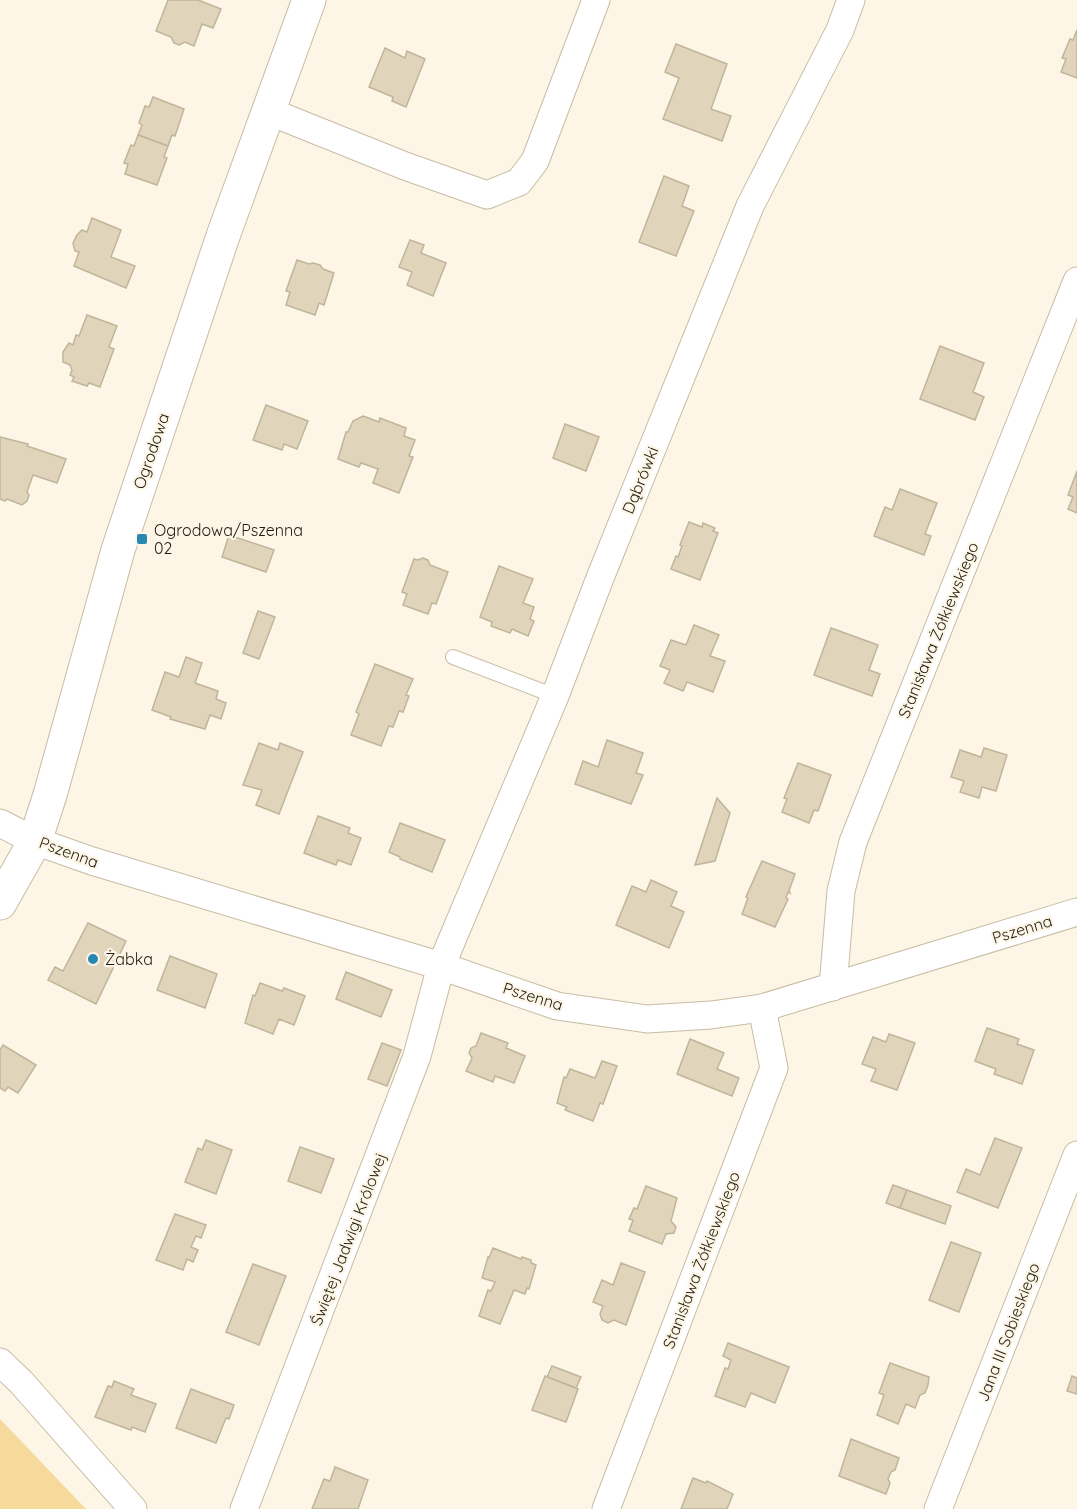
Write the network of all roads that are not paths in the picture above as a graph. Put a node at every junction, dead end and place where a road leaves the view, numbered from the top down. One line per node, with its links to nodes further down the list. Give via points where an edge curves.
1 (309, 0): 4 (street, Ogrodowa)
2 (596, 0): 4 (street, via 535,161 519,182 487,195)
3 (851, 0): 7 (street, Dąbrówki, via 840,30 750,206)
4 (268, 111): 9 (street, Ogrodowa, via 118,550)
5 (1077, 281): 13 (street, Stanisława Żółkiewskiego, via 853,842 841,891)
6 (453, 657): 7 (lane)
7 (555, 696): 12 (street, Dąbrówki)
8 (0, 823): 9 (street, Pszenna)
9 (35, 841): 10 (street, Ogrodowa); 12 (street, Pszenna)
10 (0, 903)
11 (1077, 912): 13 (street, Pszenna)
12 (441, 966): 14 (street, Pszenna, via 557,1006 647,1018); 18 (street, Świętej Jadwigi Królowej, via 417,1056)
13 (833, 987): 14 (street, Pszenna)
14 (762, 1008): 19 (street, Stanisława Żółkiewskiego, via 774,1068)
15 (1077, 1155): 20 (street, Jana III Sobieskiego)
16 (0, 1362): 17 (street)
17 (133, 1509)
18 (244, 1509)
19 (606, 1509)
20 (938, 1509)

